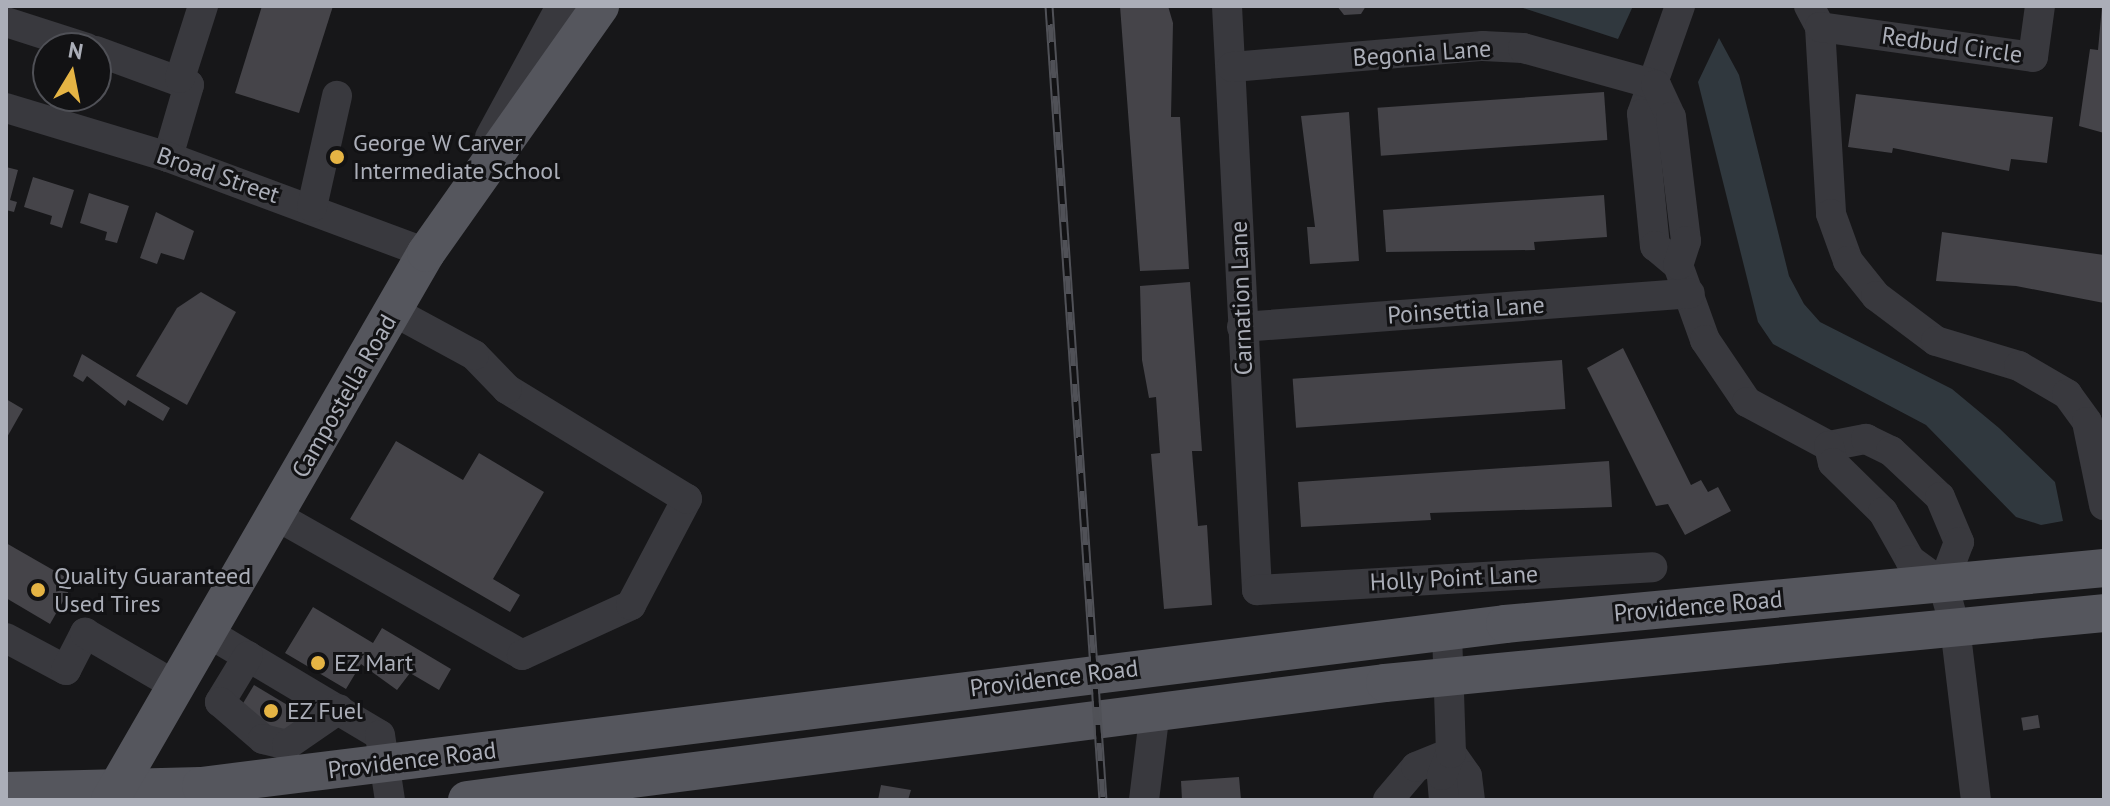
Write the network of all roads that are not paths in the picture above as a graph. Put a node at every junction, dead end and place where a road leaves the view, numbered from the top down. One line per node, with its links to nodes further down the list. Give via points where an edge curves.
1 (203, 6): 12 (street)
2 (561, 6): 18 (street)
3 (600, 6): 18 (main road, Campostella Road)
4 (1227, 6): 11 (street, Carnation Lane)
5 (1680, 6): 13 (street)
6 (2040, 6): 7 (street, Redbud Circle, via 2033,57)
7 (1814, 17): 23 (street, via 1829,201 1848,261 1876,296 1936,341 2019,366 2067,394 2087,422)
8 (6, 22): 9 (street)
9 (37, 32)
10 (112, 56): 12 (street)
11 (1232, 67): 13 (street, Begonia Lane, via 1483,46 1523,48); 21 (street, Carnation Lane)
12 (180, 78): 16 (street, via 189,85)
13 (1656, 85): 19 (street, via 1671,117 1686,241 1678,265)
14 (337, 96): 17 (street)
15 (6, 108): 16 (street, Broad Street)
16 (168, 157): 17 (street, Broad Street)
17 (312, 207): 18 (street, Broad Street)
18 (426, 253): 20 (main road, Campostella Road)
19 (1690, 293): 21 (street, Poinsettia Lane); 22 (street, via 1705,340 1747,402)
20 (393, 311): 24 (main road, Campostella Road); 24 (street, via 474,355 507,389 687,499 631,605 522,655)
21 (1242, 327): 28 (street, Carnation Lane)
22 (1829, 446): 27 (street, via 1833,463 1883,512 1910,560); 27 (street, via 1866,439 1891,451 1940,497 1959,542)
23 (2104, 505)
24 (275, 515): 32 (main road, Campostella Road)
25 (1652, 567): 28 (street, Holly Point Lane)
26 (2104, 568): 27 (main road, Providence Road)
27 (1943, 584): 30 (street); 31 (main road, Providence Road)
28 (1257, 590)
29 (2104, 613): 30 (main road, Providence Road)
30 (1955, 627): 35 (main road, Providence Road); 50 (street)
31 (1447, 631): 35 (street); 37 (main road, Providence Road)
32 (207, 632): 34 (street); 36 (main road, Campostella Road)
33 (6, 638): 36 (street, via 66,670 85,633)
34 (248, 656): 38 (street); 38 (street, via 220,702 263,739 287,745)
35 (1449, 676): 39 (main road, Providence Road); 41 (street)
36 (176, 686): 44 (main road, Campostella Road)
37 (958, 690): 40 (street); 42 (main road, Providence Road)
38 (339, 709): 42 (street, via 380,735)
39 (1155, 710): 40 (main road, Providence Road); 46 (street)
40 (963, 735): 45 (main road, Providence Road)
41 (1451, 753): 47 (street, via 1416,767); 48 (street, via 1442,775); 49 (street, via 1467,776)
42 (388, 782): 44 (main road, Providence Road)
43 (6, 791): 44 (main road, Providence Road)
44 (113, 796)
45 (467, 800)
46 (1144, 800)
47 (1388, 800)
48 (1444, 800)
49 (1470, 800)
50 (1976, 800)

